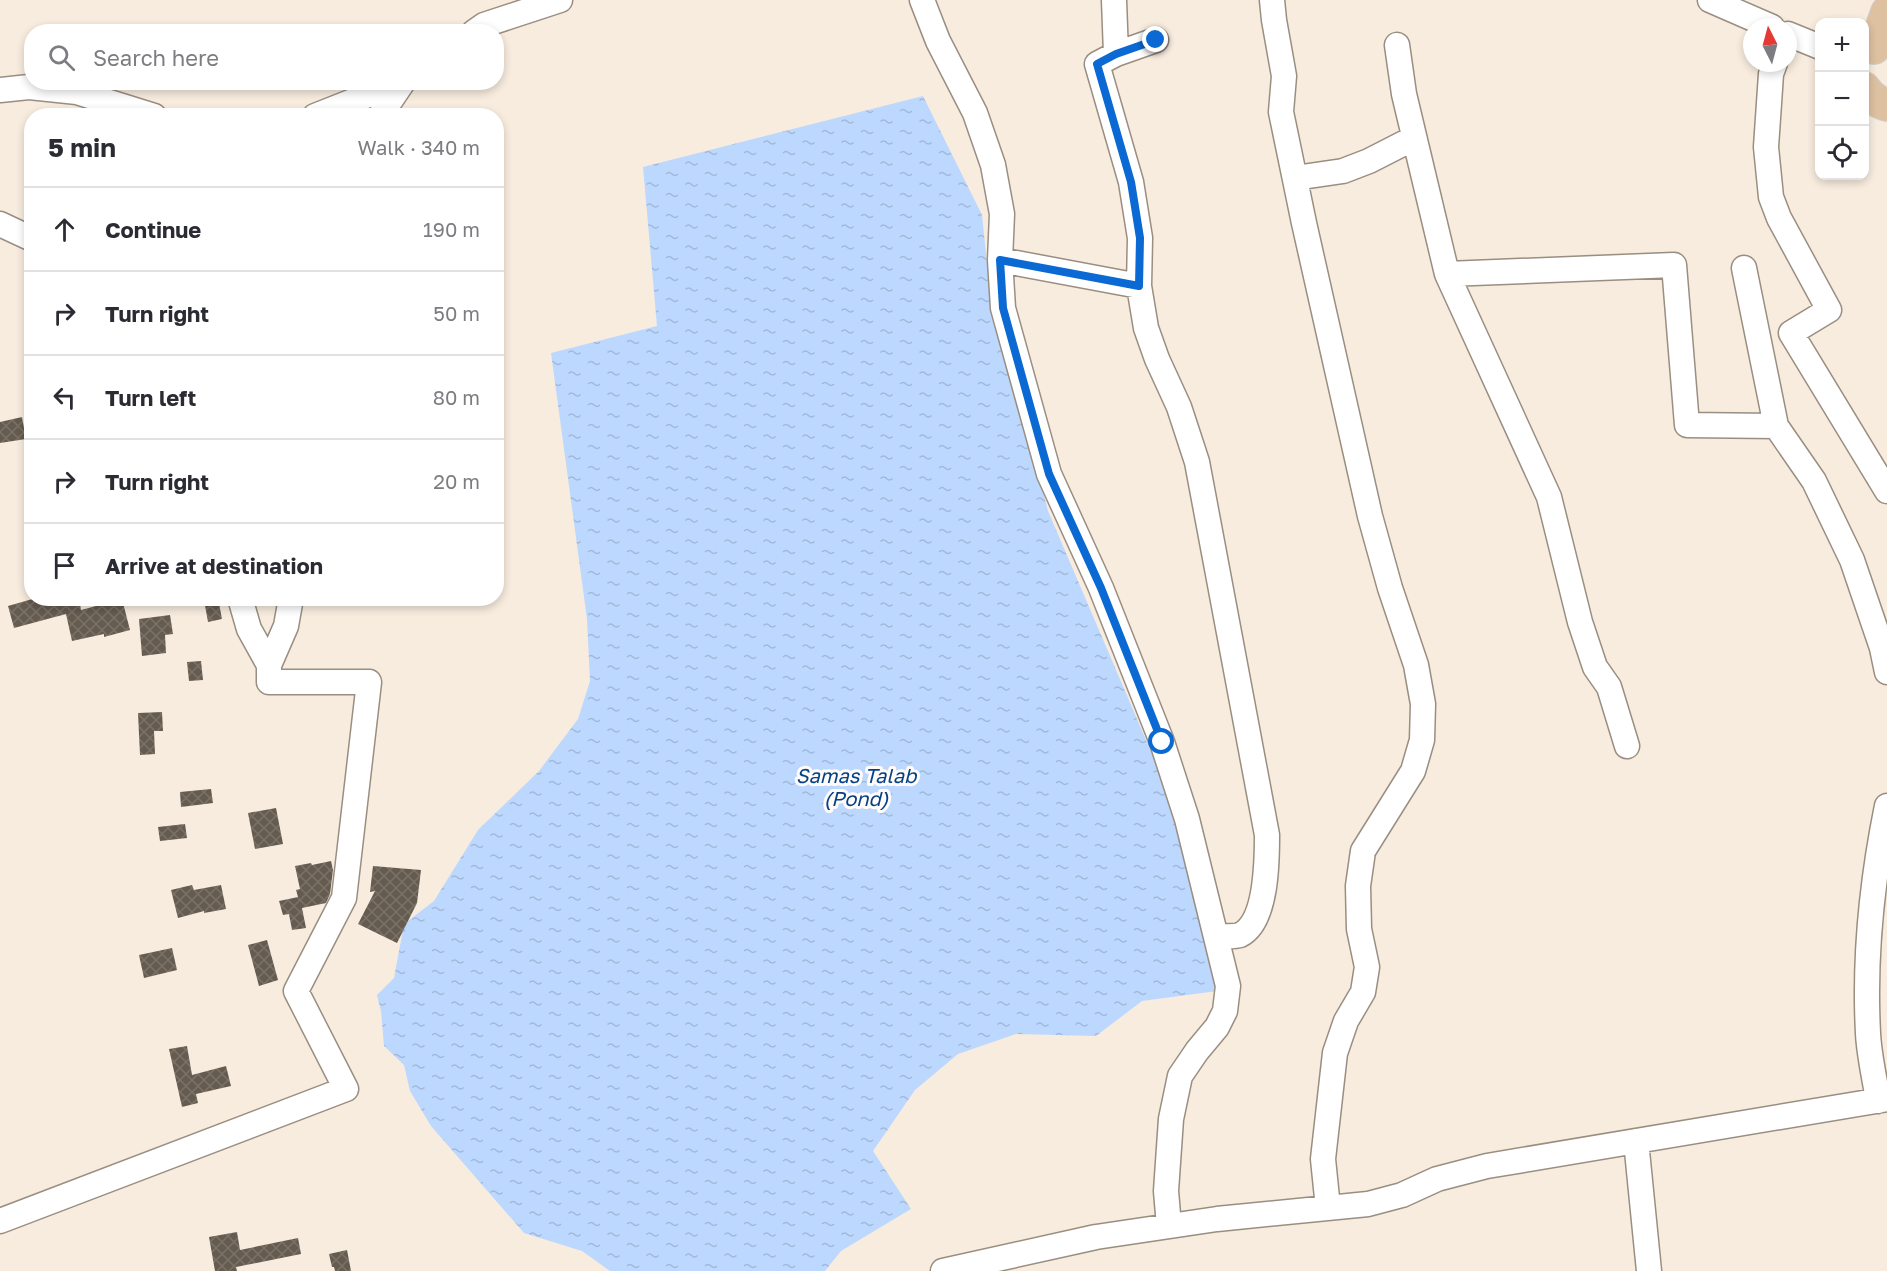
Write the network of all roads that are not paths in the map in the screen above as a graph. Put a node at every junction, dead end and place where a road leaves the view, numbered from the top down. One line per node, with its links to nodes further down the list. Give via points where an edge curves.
1 (560, 0): 8 (street)
2 (922, 0): 30 (street, via 975,113 993,165 1002,214)
3 (1114, 0): 14 (street)
4 (1272, 0): 27 (street, via 1284,76 1281,112)
5 (1710, 0): 7 (street)
6 (1887, 12): 13 (main road)
7 (1751, 18)
8 (487, 24)
9 (1797, 38): 12 (street)
10 (1156, 40): 14 (street)
11 (1397, 45): 26 (street)
12 (1815, 45)
13 (1875, 51)
14 (1116, 54): 33 (street, via 1097,64 1131,182 1140,238)
15 (1772, 72): 35 (street, via 1766,147 1771,197 1829,310 1791,333)
16 (24, 88): 17 (street)
17 (0, 90)
18 (58, 90): 23 (street)
19 (382, 90): 24 (street)
20 (397, 90): 25 (street)
21 (1869, 95): 22 (main road)
22 (1887, 105)
23 (128, 108)
24 (335, 108)
25 (385, 108)
26 (1414, 138): 27 (street, via 1343,171); 32 (street)
27 (1295, 178): 46 (street, via 1370,516 1416,665 1423,704 1422,740 1413,771 1363,851 1358,886 1359,929 1367,967 1363,992 1346,1021 1335,1053 1323,1159)
28 (0, 224): 29 (street)
29 (24, 235)
30 (1000, 260): 33 (street); 42 (street, via 1003,308 1049,474 1101,588 1162,742 1187,819)
31 (1744, 268): 34 (street)
32 (1447, 274): 34 (street, via 1674,265 1687,426); 40 (street, via 1549,497 1580,622 1595,667 1609,687)
33 (1139, 286): 42 (street, via 1146,328 1197,462 1267,835 1267,873 1251,926 1239,935)
34 (1776, 426): 39 (street, via 1814,481 1852,561)
35 (1887, 491)
36 (242, 606): 38 (street, via 249,629)
37 (290, 606): 38 (street, via 286,626)
38 (269, 665): 47 (street, via 269,682 369,682 344,898 296,991 346,1089)
39 (1887, 672)
40 (1627, 746)
41 (1887, 806): 43 (street, via 1871,912 1867,983)
42 (1217, 936): 48 (street, via 1228,986 1225,1011 1180,1076 1171,1119 1166,1191)
43 (1877, 1012): 44 (street, via 1868,1035)
44 (1883, 1100): 45 (street)
45 (1636, 1141): 46 (street, via 1487,1166 1368,1204); 50 (street)
46 (1328, 1208): 48 (street)
47 (0, 1221)
48 (1169, 1226): 49 (street, via 1096,1237)
49 (943, 1271)
50 (1649, 1271)

